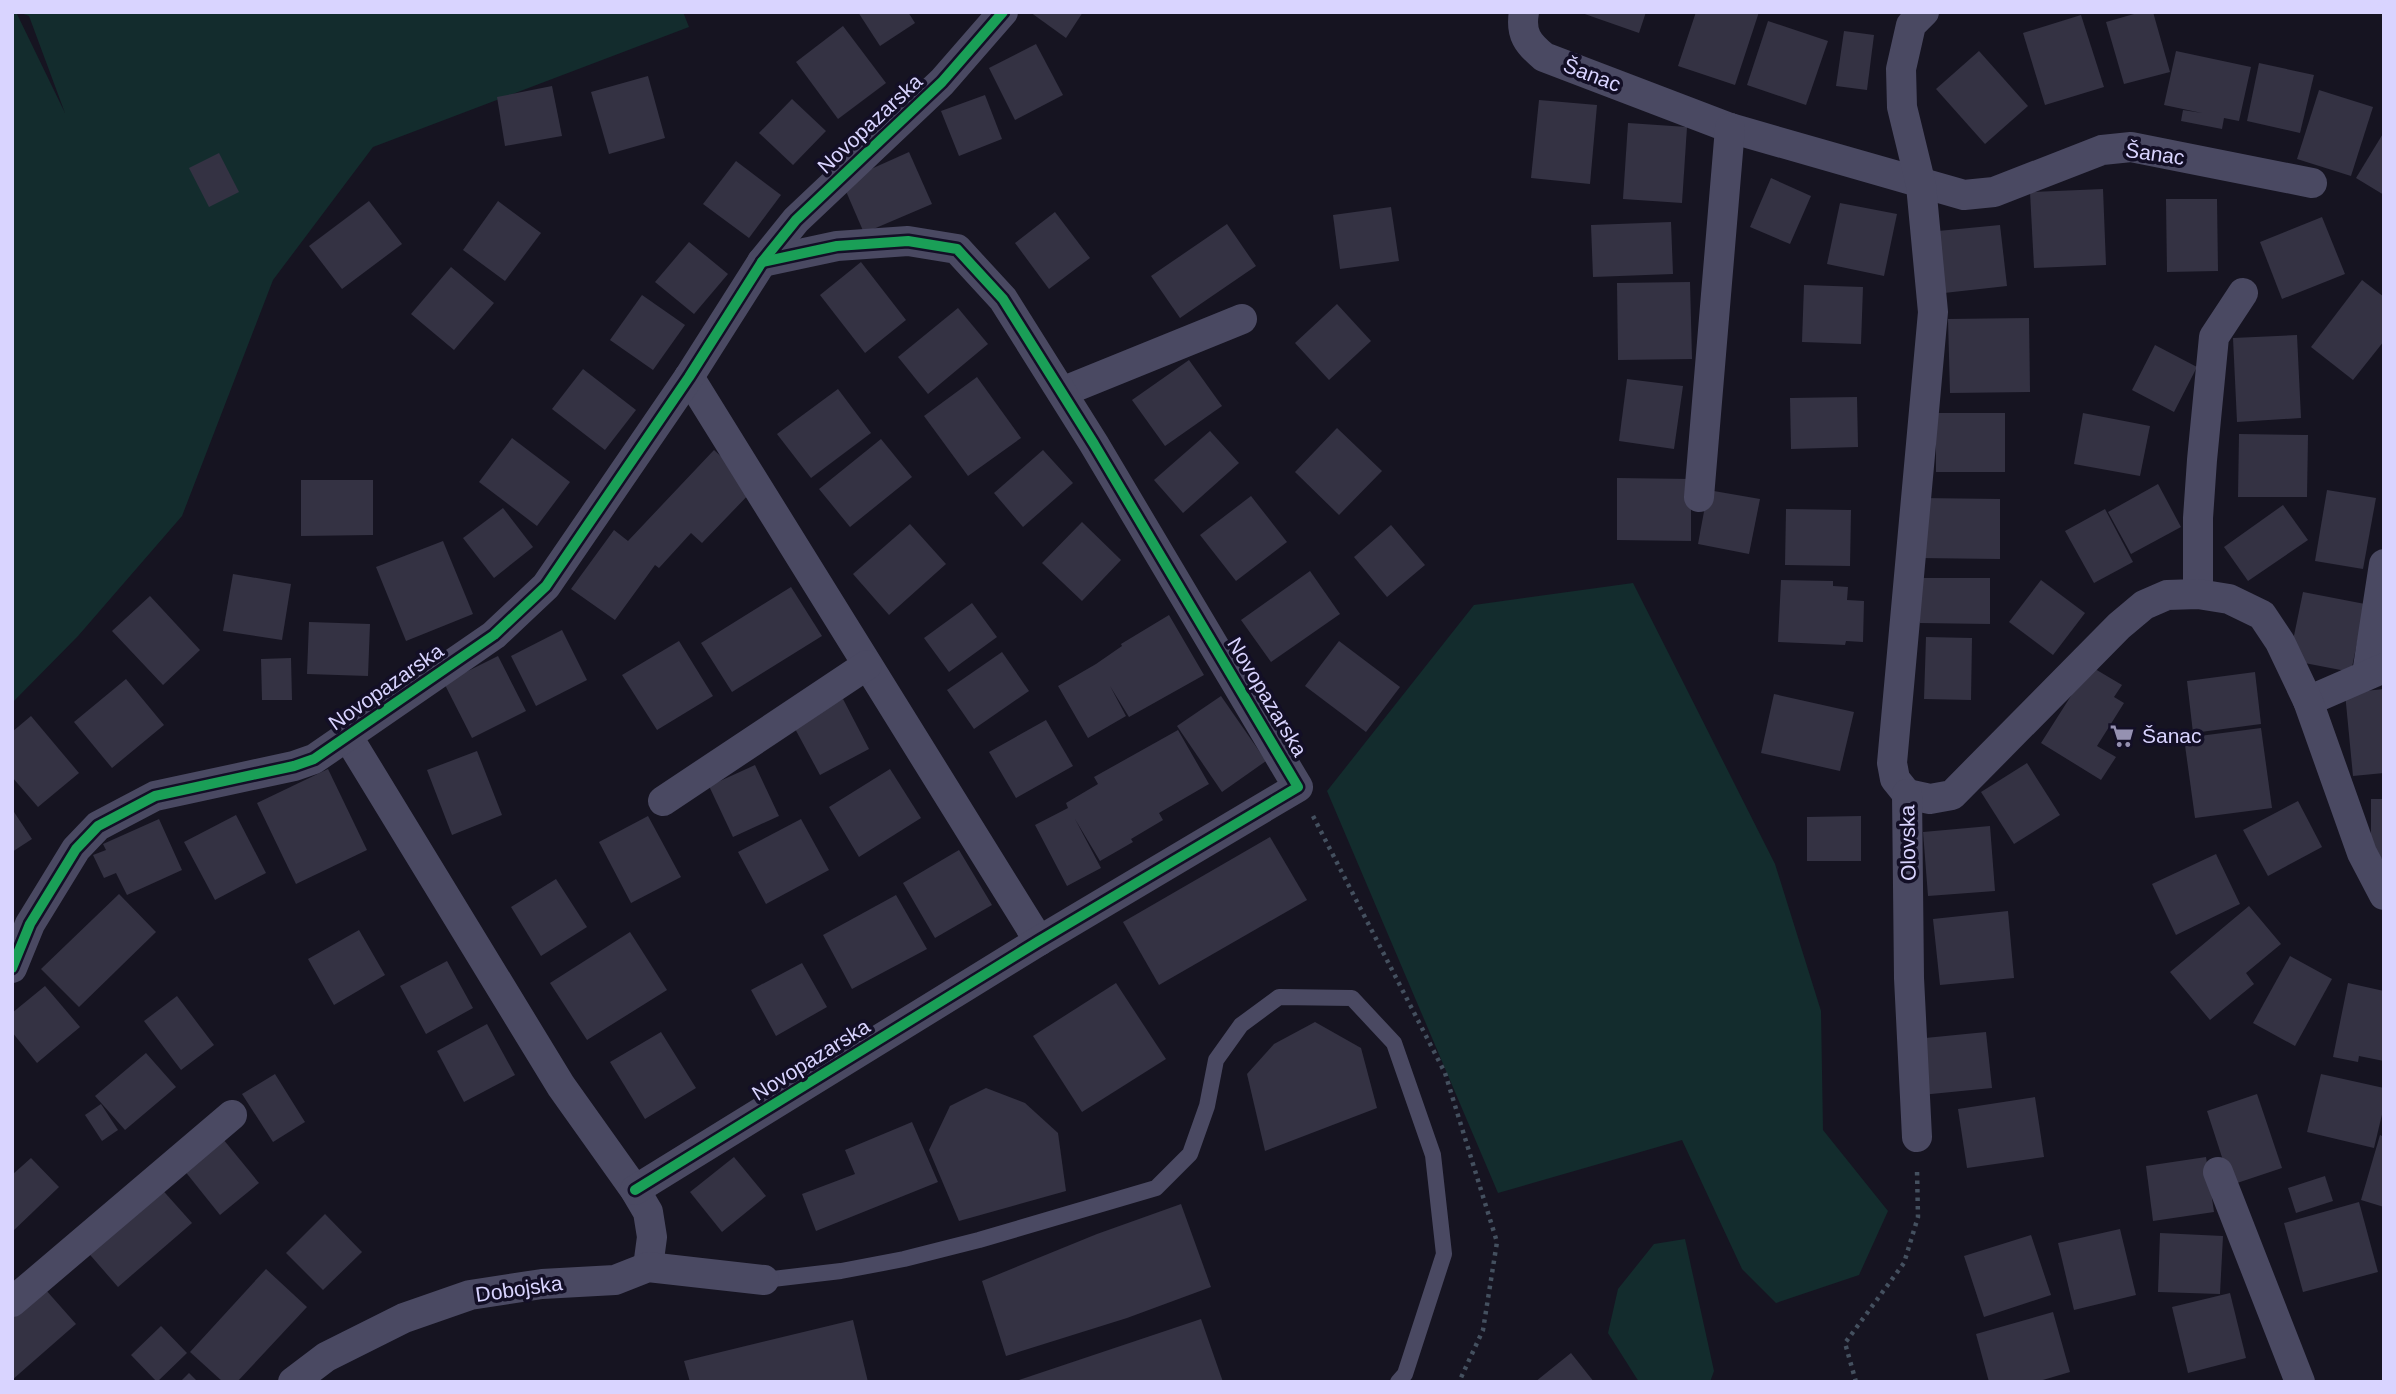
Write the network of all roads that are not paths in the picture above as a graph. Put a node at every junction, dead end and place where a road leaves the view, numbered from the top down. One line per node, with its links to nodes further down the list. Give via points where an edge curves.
1 (1003, 12): 7 (street, Novopazarska, via 942,82 796,219)
2 (1524, 12): 4 (street, Šanac, via 1527,43 1544,57)
3 (1917, 17): 6 (street, via 1901,69 1902,107)
4 (1730, 128): 6 (street, Šanac); 12 (street)
5 (2312, 183): 6 (street, Šanac, via 2132,146 2102,150 1994,192 1964,195)
6 (1922, 185): 19 (street, via 1933,312 1892,763 1895,779)
7 (762, 262): 10 (street, Novopazarska); 11 (street, Novopazarska, via 837,246 908,242 957,249 1003,299)
8 (2243, 293): 14 (street, via 2214,337 2202,460)
9 (1242, 319): 11 (street)
10 (689, 377): 15 (street); 18 (street, Novopazarska, via 546,586 494,635)
11 (1062, 392): 22 (street, Novopazarska, via 1298,787)
12 (1699, 497)
13 (2384, 564): 16 (street)
14 (2198, 594): 17 (street, Olovska, via 2229,599 2262,615); 19 (street, Olovska, via 2167,595 2144,605 1952,795 1930,799)
15 (867, 665): 20 (street); 22 (street)
16 (2375, 671): 17 (street)
17 (2308, 701): 21 (street, Olovska, via 2362,853)
18 (348, 737): 23 (street, Novopazarska, via 294,766 155,796 98,826 76,849 30,924); 27 (street, Novopazarska, via 561,1086)
19 (1907, 794): 25 (street, Olovska)
20 (663, 801)
21 (2384, 895)
22 (1039, 941): 27 (street, Novopazarska)
23 (12, 968)
24 (232, 1115): 30 (street)
25 (1917, 1137)
26 (2218, 1172): 33 (street)
27 (635, 1191): 28 (street, via 648,1212 652,1237)
28 (648, 1267): 29 (street, Dobojska); 31 (street, Dobojska, via 615,1280 542,1284 470,1295 436,1306 326,1357)
29 (764, 1280): 32 (lane, via 904,1259 1156,1188 1190,1154 1207,1106 1216,1060 1241,1025 1279,997 1352,998 1394,1043 1433,1154 1444,1254 1405,1374)
30 (12, 1302)
31 (293, 1382)
32 (1398, 1382)
33 (2301, 1382)

